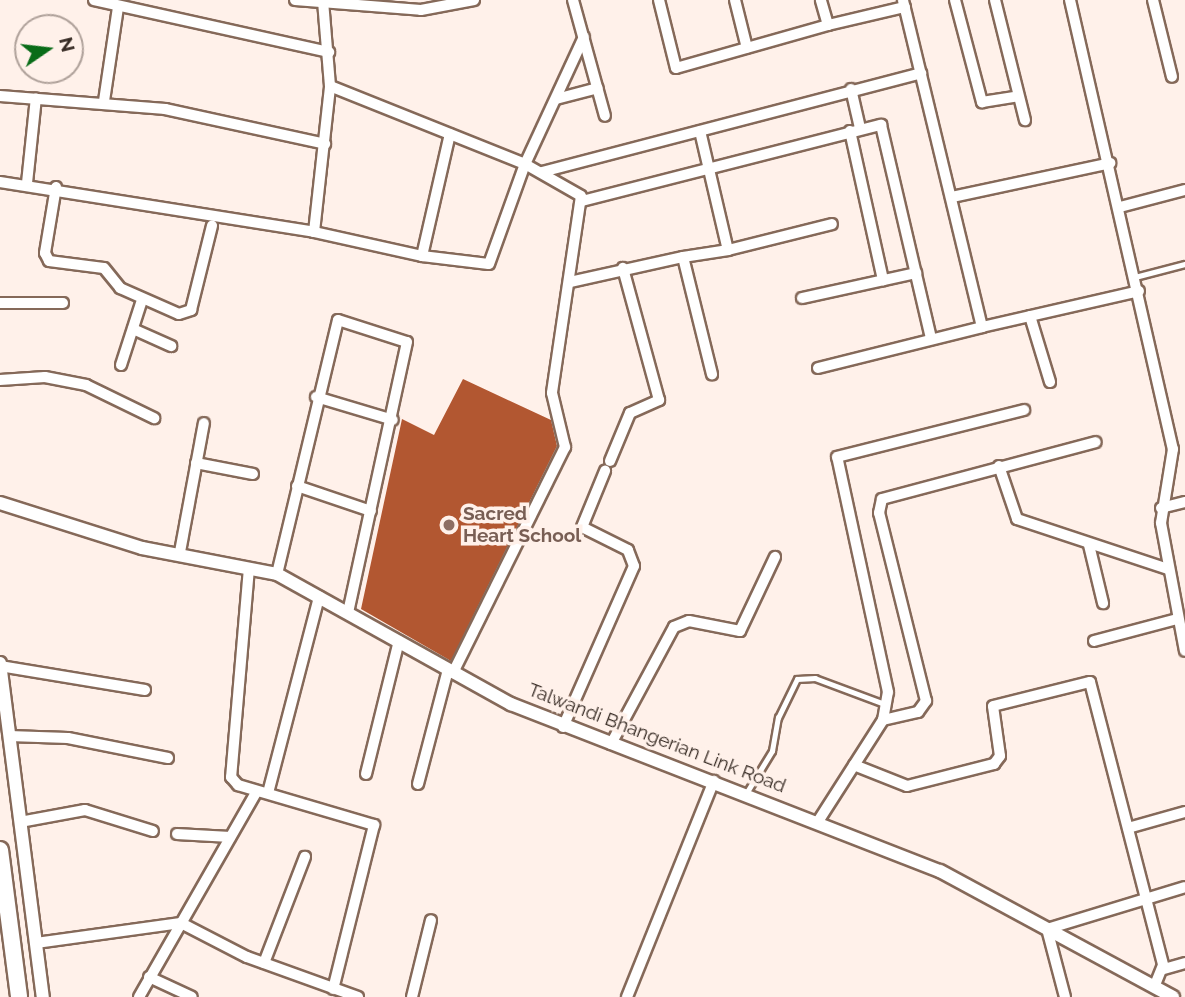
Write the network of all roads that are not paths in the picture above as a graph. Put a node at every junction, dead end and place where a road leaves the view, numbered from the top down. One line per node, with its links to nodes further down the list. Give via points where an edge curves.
1 (94, 0): 14 (street)
2 (295, 0): 12 (street)
3 (474, 0): 12 (street, via 421,10)
4 (573, 0): 16 (street)
5 (659, 0): 17 (street, via 676,68)
6 (735, 0): 17 (street)
7 (821, 0): 15 (street)
8 (955, 0): 25 (street, via 982,102)
9 (995, 0): 25 (street)
10 (1070, 0): 35 (street)
11 (1153, 0): 20 (street)
12 (323, 3): 18 (street)
13 (904, 4): 15 (street); 19 (street)
14 (118, 7): 18 (street); 28 (street)
15 (828, 25): 17 (street)
16 (584, 37): 22 (street); 27 (street)
17 (747, 48)
18 (329, 52): 21 (street)
19 (921, 73): 23 (street); 43 (street)
20 (1172, 76)
21 (330, 86): 33 (street); 34 (street)
22 (598, 88): 27 (street); 29 (street)
23 (850, 89): 31 (street); 32 (street)
24 (0, 96): 26 (street)
25 (1018, 96): 30 (street)
26 (36, 98): 28 (street); 40 (street)
27 (556, 99): 36 (street)
28 (104, 101): 34 (street)
29 (605, 116)
30 (1025, 120)
31 (855, 129): 37 (street); 54 (street, via 877,124 884,129); 56 (street)
32 (700, 131): 37 (street); 38 (street)
33 (450, 134): 36 (street); 50 (street)
34 (326, 144): 48 (street)
35 (1110, 163): 43 (street); 45 (street)
36 (525, 164): 38 (street); 50 (street, via 489,264)
37 (710, 170): 44 (street); 49 (street)
38 (542, 172): 44 (street, via 576,190)
39 (0, 182): 40 (street)
40 (27, 183): 41 (street)
41 (56, 187): 48 (street); 60 (street, via 47,257 52,263 104,268 115,284)
42 (1185, 190): 45 (street)
43 (952, 197): 64 (street)
44 (582, 201): 57 (street)
45 (1119, 207): 55 (street)
46 (832, 224): 49 (street)
47 (212, 226): 60 (street, via 188,314)
48 (314, 232): 50 (street)
49 (728, 250): 51 (street)
50 (422, 256)
51 (683, 257): 53 (street); 70 (street)
52 (1185, 264): 55 (lane)
53 (623, 268): 57 (street); 105 (street, via 659,400 630,413 582,527 628,550 634,566)
54 (916, 273): 56 (street); 66 (street)
55 (1135, 277): 58 (street)
56 (883, 280): 59 (street)
57 (570, 282): 101 (street, via 552,399 565,447)
58 (1139, 291): 63 (street); 85 (street, via 1174,455)
59 (802, 298)
60 (142, 300): 65 (street)
61 (0, 303): 62 (street)
62 (64, 303)
63 (1030, 316): 64 (street); 72 (street)
64 (982, 327): 66 (street)
65 (133, 329): 67 (street); 68 (street)
66 (931, 338): 69 (street)
67 (171, 346)
68 (121, 365)
69 (818, 368)
70 (712, 374)
71 (0, 380): 75 (street, via 46,377 86,384)
72 (1050, 382)
73 (316, 397): 76 (street); 76 (street, via 341,318 410,345); 82 (street)
74 (1024, 410): 103 (street, via 837,457 887,676)
75 (155, 418)
76 (393, 420): 86 (street)
77 (204, 423): 79 (street)
78 (1096, 442): 80 (street)
79 (196, 463): 81 (street); 88 (street)
80 (999, 466): 87 (street, via 1017,519); 104 (street, via 894,492 879,505 926,701 918,712)
81 (253, 474)
82 (297, 486): 86 (street); 92 (street)
83 (1185, 502): 85 (street)
84 (0, 503): 88 (street, Talwandi Bhangerian Link Road, via 142,548)
85 (1161, 508): 91 (street)
86 (371, 511): 95 (street)
87 (1089, 545): 91 (street); 94 (street)
88 (180, 552): 90 (street, Talwandi Bhangerian Link Road)
89 (775, 557): 107 (street, via 740,631 689,621 674,627)
90 (249, 568): 92 (street, Talwandi Bhangerian Link Road); 113 (street, via 230,773 235,783)
91 (1167, 569): 96 (street)
92 (277, 574): 93 (street, Talwandi Bhangerian Link Road)
93 (320, 597): 95 (street, Talwandi Bhangerian Link Road); 114 (street)
94 (1103, 603)
95 (348, 612): 97 (street, Talwandi Bhangerian Link Road)
96 (1177, 619): 98 (street); 99 (street)
97 (398, 641): 101 (street, Talwandi Bhangerian Link Road); 110 (street)
98 (1094, 641)
99 (1185, 651)
100 (0, 664): 102 (street); 106 (street)
101 (451, 672): 105 (street, Talwandi Bhangerian Link Road); 112 (street)
102 (145, 690)
103 (887, 704): 104 (street); 115 (lane, via 815,678 797,679 778,718 772,751)
104 (883, 720): 109 (street)
105 (563, 727): 107 (street, Talwandi Bhangerian Link Road)
106 (9, 736): 108 (street, via 68,738); 118 (street)
107 (611, 744): 111 (street, Talwandi Bhangerian Link Road)
108 (168, 758)
109 (854, 765): 117 (street); 119 (street, via 907,786 994,764 1000,756 993,706 1090,682)
110 (366, 774)
111 (714, 781): 115 (street, Talwandi Bhangerian Link Road); 143 (street)
112 (418, 784)
113 (257, 790): 114 (street); 122 (street)
114 (268, 793): 136 (street, via 374,825)
115 (747, 793): 117 (street, Talwandi Bhangerian Link Road)
116 (1185, 812): 119 (street)
117 (819, 820): 129 (street, Talwandi Bhangerian Link Road, via 940,871)
118 (20, 822): 120 (street, via 85,810); 130 (street)
119 (1128, 828): 126 (street)
120 (153, 831)
121 (177, 834): 122 (street)
122 (230, 837): 128 (street)
123 (0, 850): 137 (highway)
124 (304, 857): 131 (street)
125 (1185, 887): 126 (street)
126 (1146, 897): 129 (street); 133 (street)
127 (431, 920): 142 (street)
128 (181, 923): 130 (street); 131 (street); 134 (street)
129 (1047, 929): 135 (street, Talwandi Bhangerian Link Road); 144 (street)
130 (36, 943): 138 (street)
131 (264, 963): 136 (street)
132 (1185, 963): 133 (street)
133 (1164, 970): 135 (street)
134 (149, 977): 139 (street); 140 (street)
135 (1154, 987): 145 (street, Talwandi Bhangerian Link Road)
136 (332, 989): 141 (street)
137 (19, 997)
138 (43, 997)
139 (139, 997)
140 (192, 997)
141 (358, 997)
142 (412, 997)
143 (627, 997)
144 (1065, 997)
145 (1172, 997)

